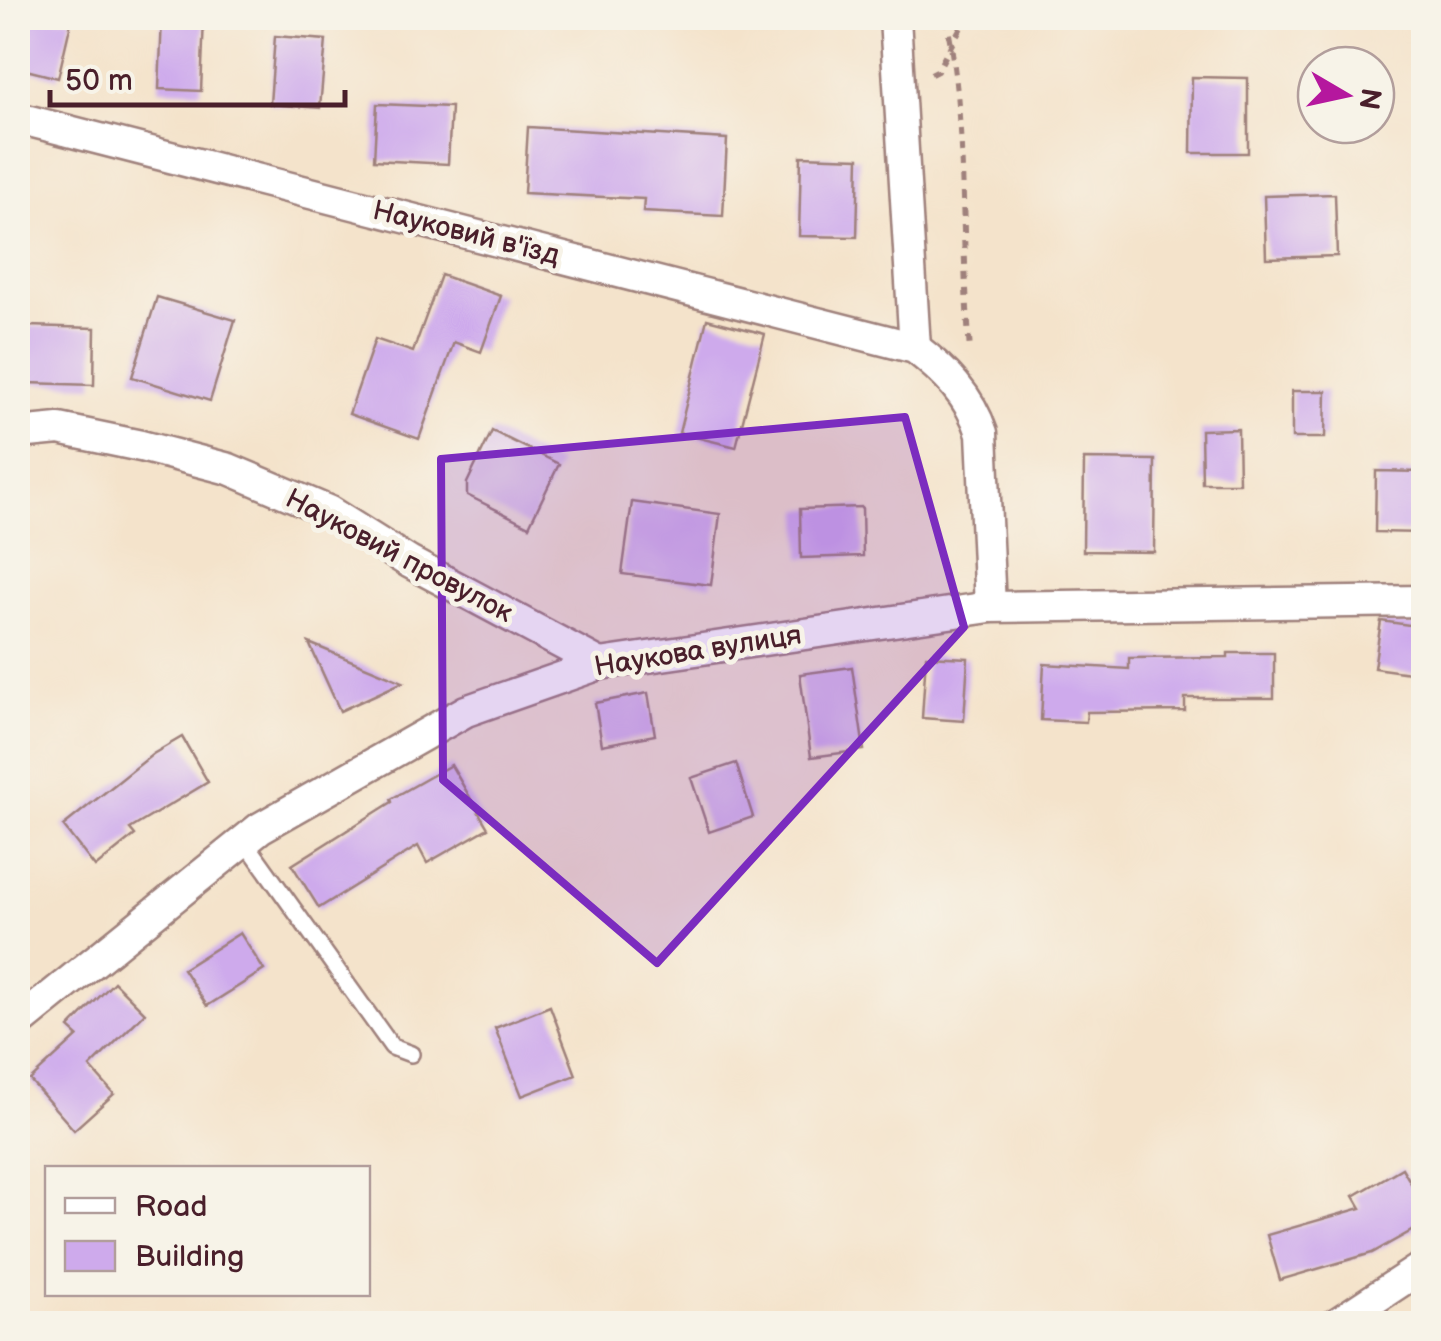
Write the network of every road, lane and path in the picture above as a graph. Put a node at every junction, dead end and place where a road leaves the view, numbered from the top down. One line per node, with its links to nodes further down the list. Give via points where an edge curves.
1 (896, 18): 5 (street)
2 (946, 18): 4 (path)
3 (966, 18): 4 (path)
4 (952, 45): 5 (path, via 937,71); 8 (path)
5 (898, 90): 7 (street)
6 (18, 118): 7 (street, Науковий в'їзд)
7 (915, 348): 11 (street, Науковий в'їзд, via 947,372 982,433)
8 (971, 358)
9 (18, 433): 12 (street, Науковий провулок, via 59,429 229,470 328,511)
10 (1424, 601): 11 (street, Наукова вулиця)
11 (990, 607): 12 (street, Наукова вулиця)
12 (600, 664): 13 (street, Наукова вулиця, via 466,711)
13 (245, 840): 14 (street, Наукова вулиця); 15 (lane, via 392,1047)
14 (18, 1023)
15 (411, 1054)
16 (1424, 1266): 17 (street)
17 (1336, 1324)

